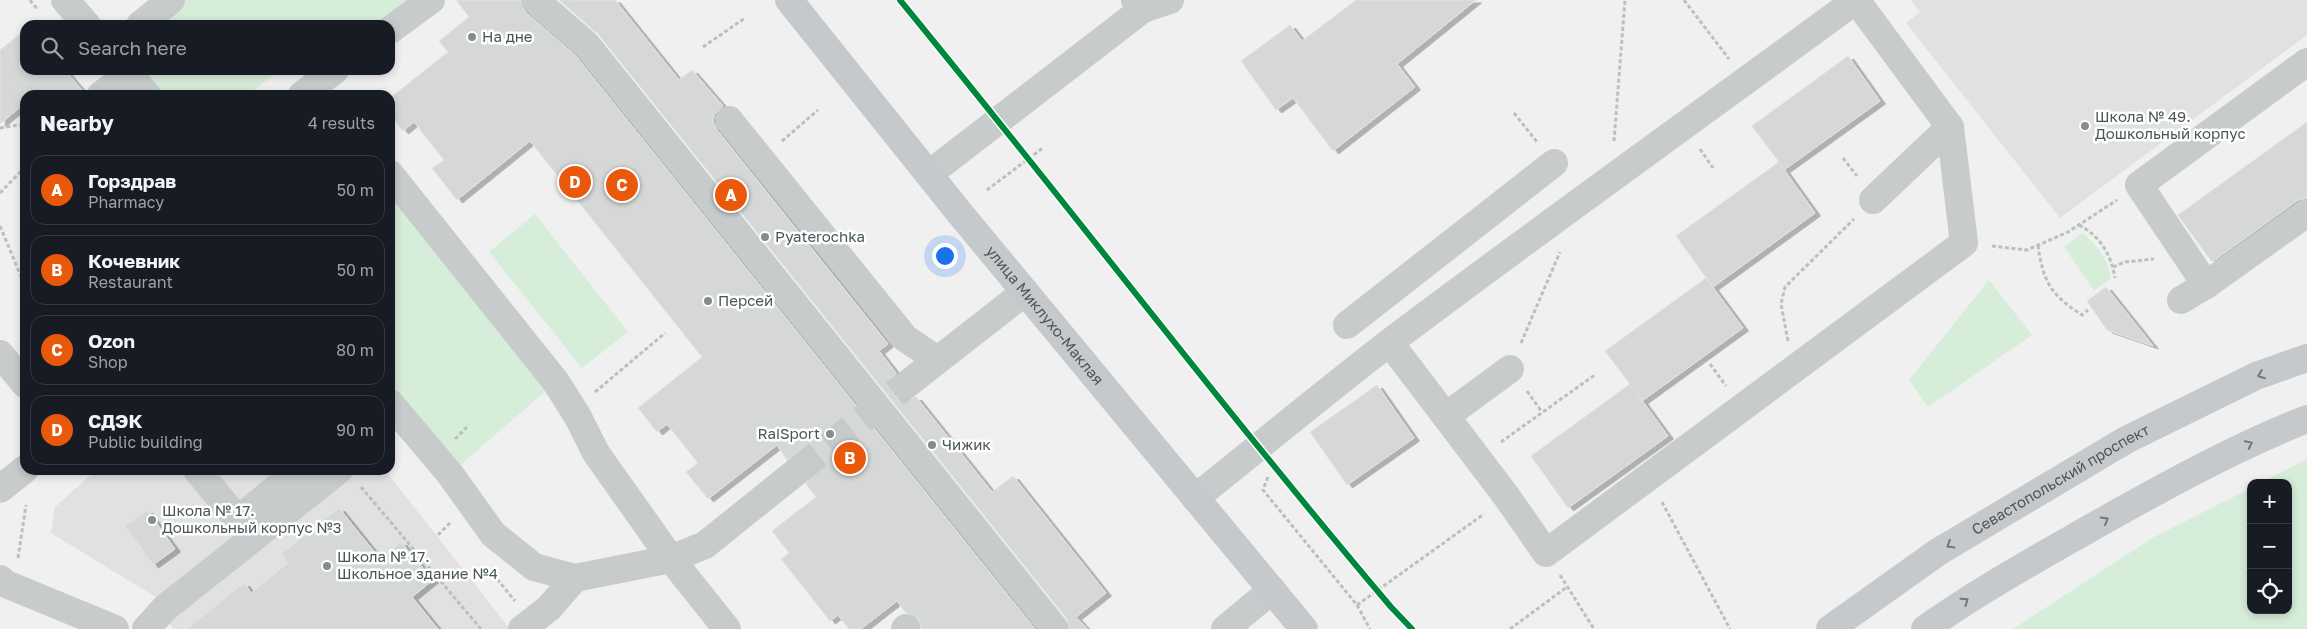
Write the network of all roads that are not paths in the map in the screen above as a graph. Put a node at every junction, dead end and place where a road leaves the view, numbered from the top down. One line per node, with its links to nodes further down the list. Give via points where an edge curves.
1 (65, 0): 9 (lane)
2 (171, 0): 10 (lane)
3 (431, 0): 11 (lane)
4 (535, 0): 53 (lane, via 586,44)
5 (788, 0): 20 (main road, улица Миклухо-Маклая)
6 (1170, 0): 8 (lane)
7 (1856, 0): 18 (lane); 28 (lane, via 1611,177)
8 (1139, 5): 20 (lane, via 999,121)
9 (83, 20)
10 (146, 20)
11 (395, 26)
12 (2307, 62): 24 (lane, via 2139,186)
13 (123, 75): 15 (lane)
14 (130, 75): 16 (lane)
15 (106, 90)
16 (143, 90)
17 (729, 120): 31 (lane, via 906,338)
18 (1950, 127): 22 (lane); 36 (lane, via 1964,244 1546,553)
19 (1554, 163): 27 (lane)
20 (929, 174): 25 (main road, улица Миклухо-Маклая)
21 (395, 180): 45 (lane, via 556,382 596,453)
22 (1873, 200)
23 (2307, 213): 24 (lane)
24 (2206, 285): 26 (lane)
25 (1025, 292): 31 (lane); 44 (main road, улица Миклухо-Маклая)
26 (2181, 300)
27 (1347, 324)
28 (1390, 343): 36 (lane); 44 (lane)
29 (0, 354): 33 (lane)
30 (2307, 358): 56 (main road, Севастопольский проспект, one-way to 56, via 2256,376 2126,440 1938,552)
31 (937, 360): 34 (lane)
32 (1510, 369): 36 (lane)
33 (20, 378)
34 (906, 385)
35 (395, 416): 46 (lane, via 450,474 493,534 534,567)
36 (1446, 416)
37 (2307, 419): 57 (main road, one-way to 37, via 1972,595 2154,492)
38 (20, 472): 43 (lane)
39 (796, 472): 45 (lane, via 705,545)
40 (201, 475): 41 (lane, via 238,520)
41 (292, 475)
42 (348, 476): 50 (lane, via 165,608)
43 (0, 489)
44 (1195, 498): 48 (main road, улица Миклухо-Маклая)
45 (671, 560): 46 (lane); 52 (lane)
46 (575, 578): 51 (lane, via 549,608)
47 (2, 585): 49 (lane)
48 (1272, 590): 54 (lane); 55 (main road, улица Миклухо-Маклая)
49 (115, 629)
50 (146, 629)
51 (522, 629)
52 (727, 629)
53 (1056, 629)
54 (1225, 629)
55 (1304, 629)
56 (1830, 629)
57 (1925, 629)

